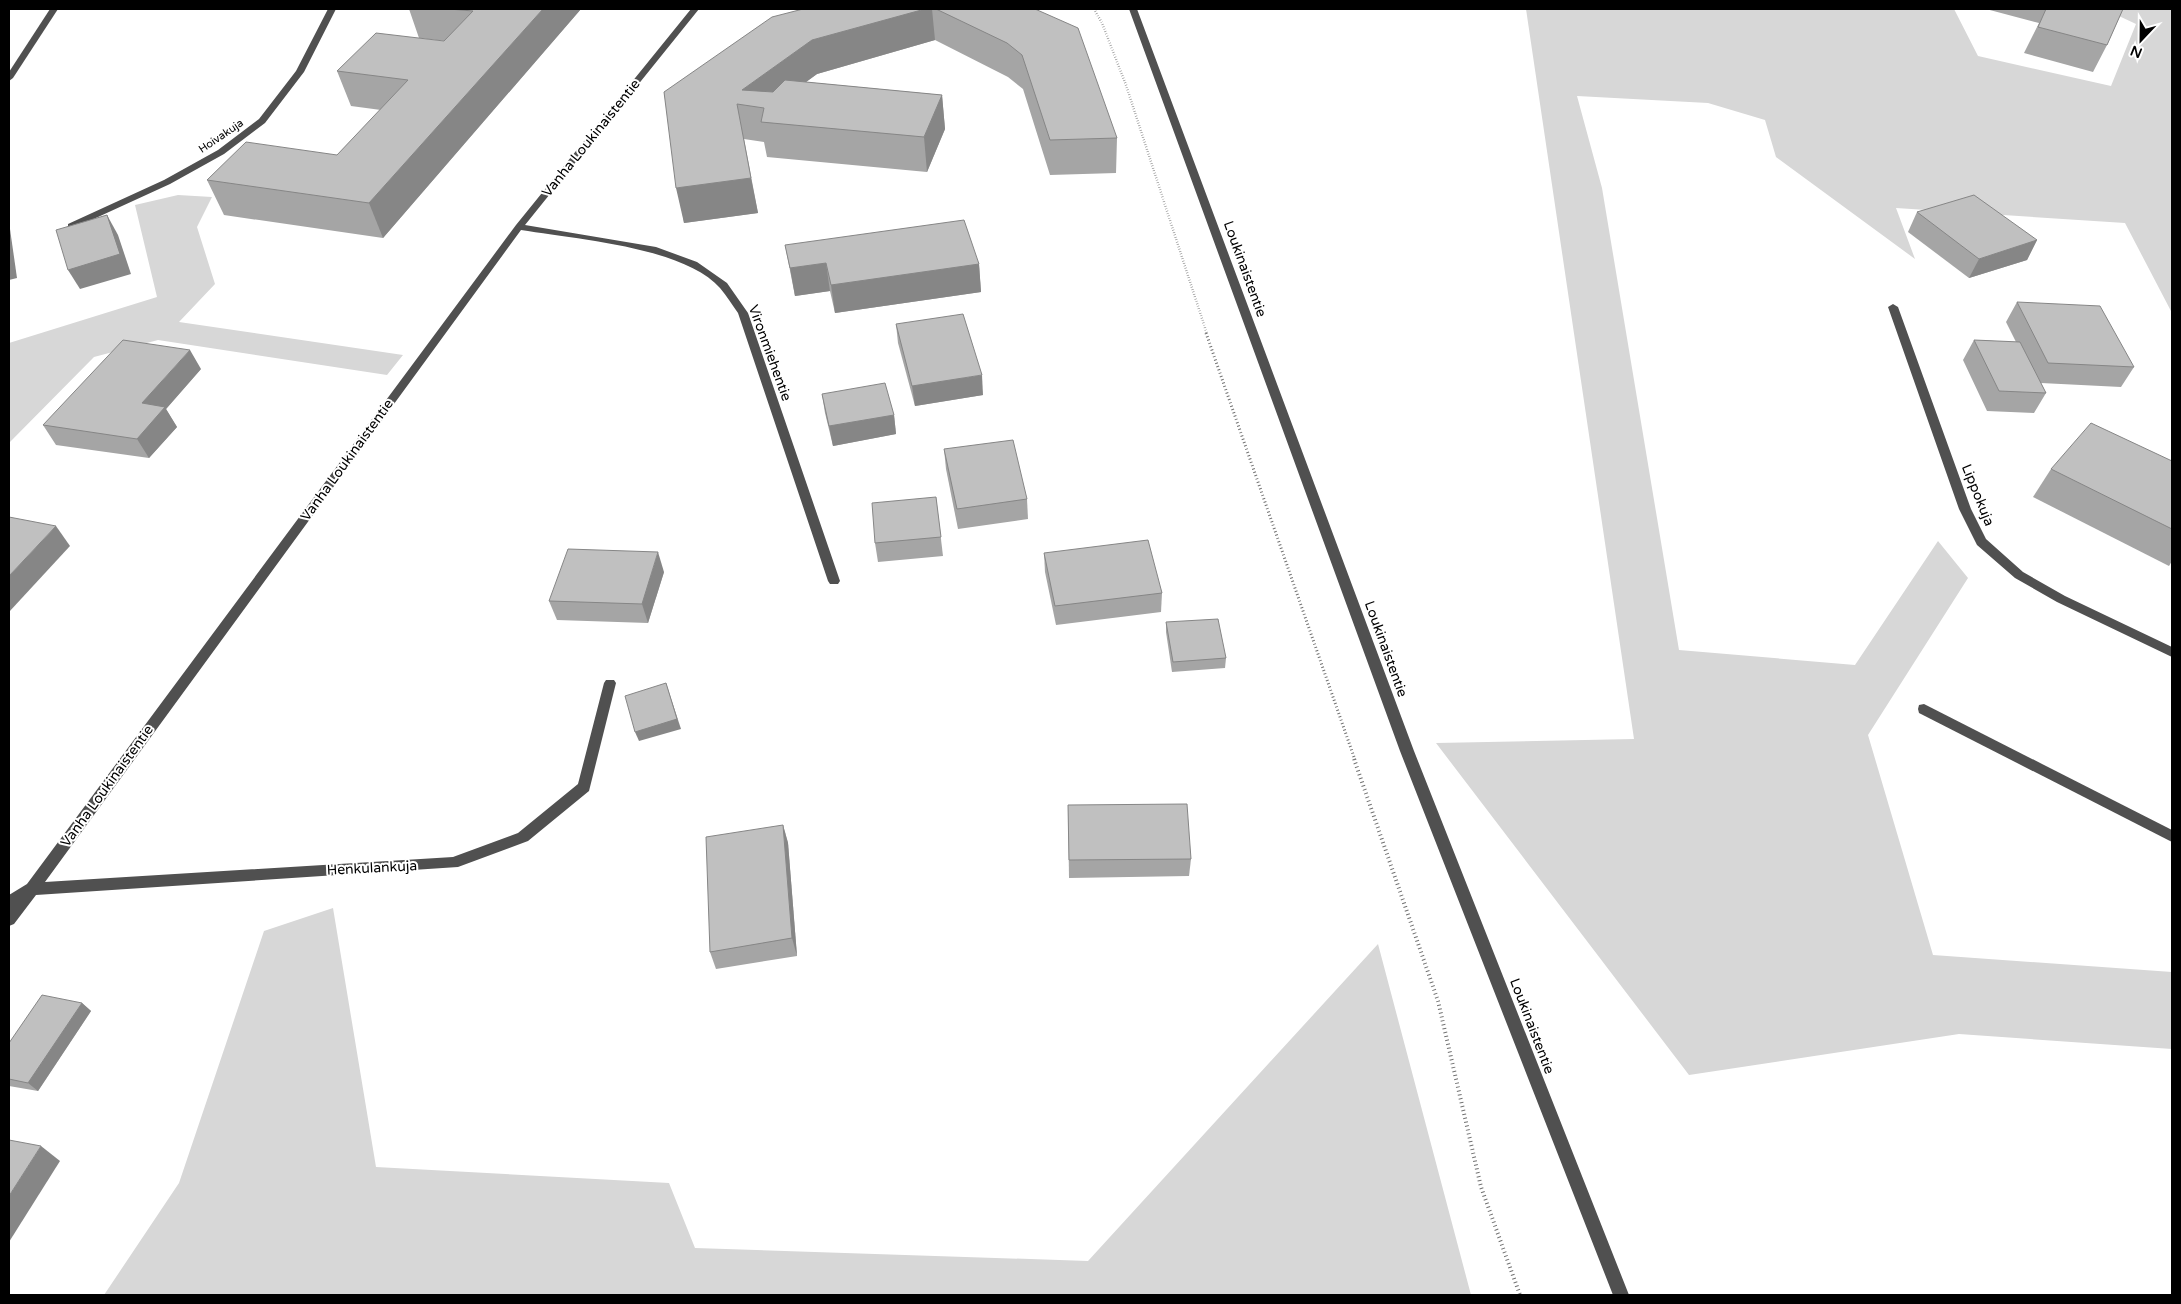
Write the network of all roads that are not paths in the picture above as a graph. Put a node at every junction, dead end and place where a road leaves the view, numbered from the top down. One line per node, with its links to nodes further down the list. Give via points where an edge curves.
1 (54, 9): 5 (street)
2 (332, 9): 6 (street, Hoivakuja, via 300,72 262,121 221,152 167,182)
3 (695, 9): 7 (street, Vanha Loukinaistentie)
4 (1133, 9): 17 (street, Loukinaistentie, via 1407,751)
5 (9, 78)
6 (71, 226)
7 (519, 228): 9 (street, Vironmiehentie, via 656,250 694,264 723,285 743,313); 14 (street, Vanha Loukinaistentie)
8 (1893, 307): 10 (street, Lippokuja, via 1964,508 1981,542 2019,575 2061,599)
9 (834, 581)
10 (2172, 652)
11 (610, 683): 14 (street, Henkulankuja, via 584,787 523,837 453,863)
12 (1924, 709): 13 (street)
13 (2172, 836)
14 (31, 889): 15 (street); 16 (street, Vanha Loukinaistentie)
15 (9, 902)
16 (9, 920)
17 (1621, 1295)

